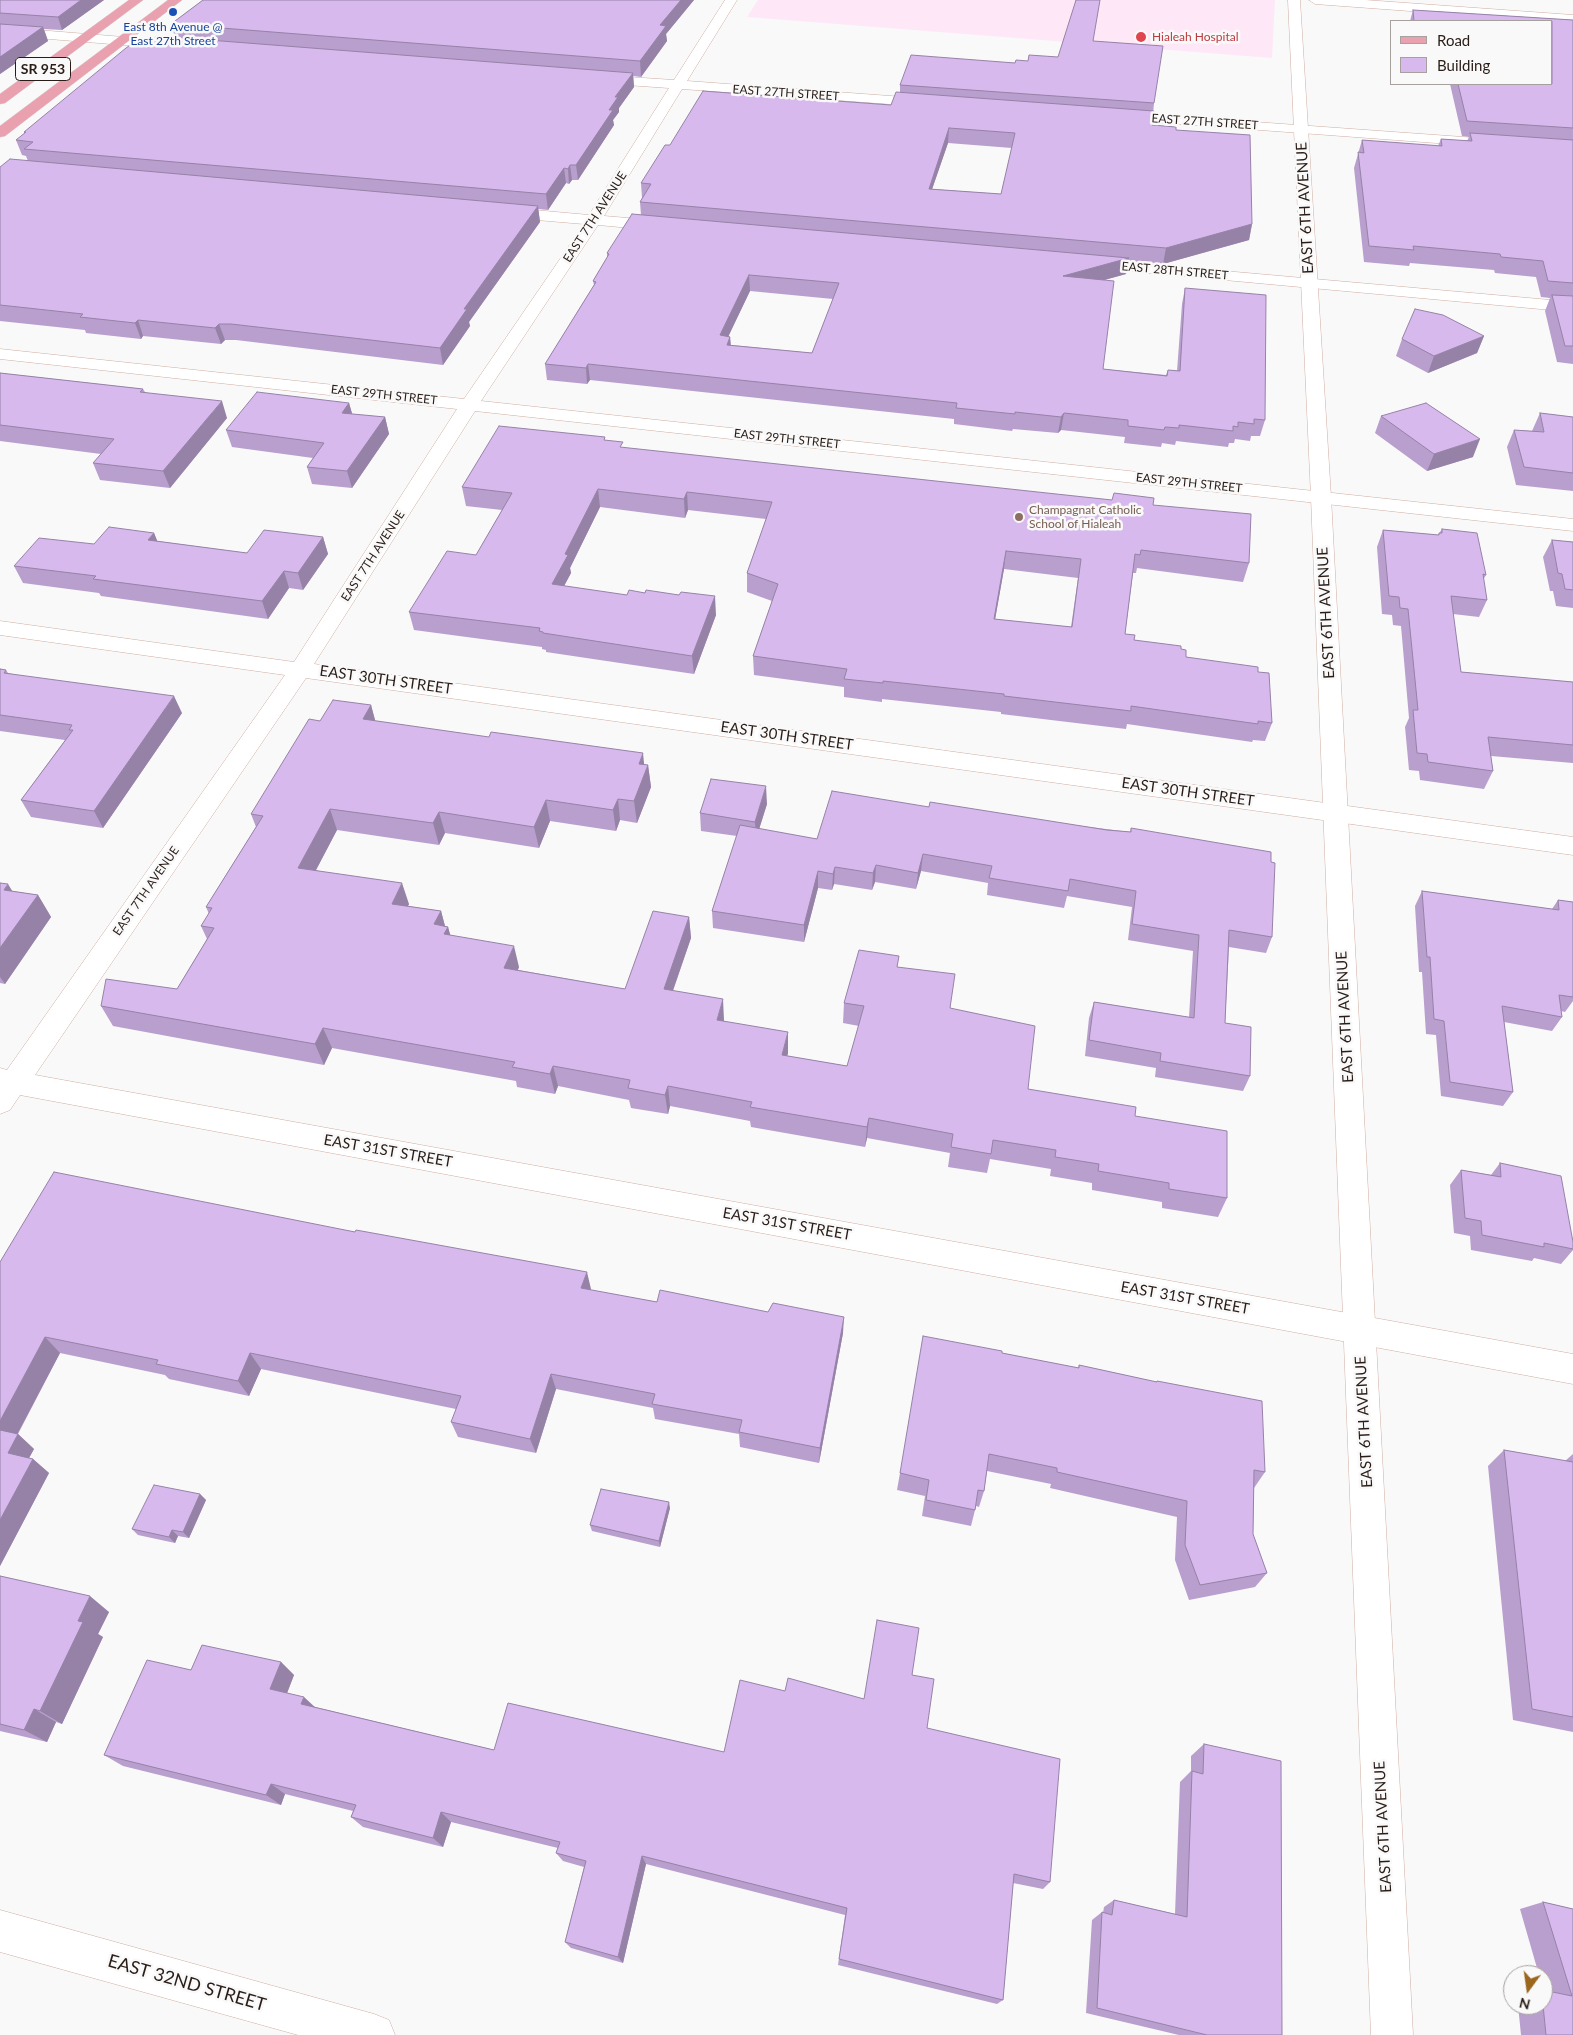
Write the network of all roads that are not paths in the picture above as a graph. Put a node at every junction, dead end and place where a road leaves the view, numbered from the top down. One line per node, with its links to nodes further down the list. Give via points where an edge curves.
1 (137, 0): 8 (main road, SR 953)
2 (176, 0): 9 (main road, SR 953)
3 (731, 0): 12 (street, EAST 7TH AVENUE)
4 (1294, 0): 16 (street, EAST 6TH AVENUE)
5 (1315, 0): 6 (street)
6 (1573, 20)
7 (0, 31): 8 (street)
8 (86, 38): 9 (street); 13 (main road, SR 953)
9 (122, 41): 10 (street); 17 (main road, SR 953)
10 (192, 46)
11 (579, 77): 12 (street, EAST 27TH STREET)
12 (679, 85): 14 (street, EAST 27TH STREET); 20 (street, EAST 7TH AVENUE)
13 (0, 100)
14 (950, 104)
15 (1106, 115): 16 (street, EAST 27TH STREET)
16 (1301, 129): 18 (street, EAST 27TH STREET); 23 (street, EAST 6TH AVENUE)
17 (0, 133)
18 (1495, 144)
19 (485, 210): 20 (street)
20 (594, 220): 21 (street); 26 (street, EAST 7TH AVENUE)
21 (683, 228)
22 (1071, 262): 23 (street, EAST 28TH STREET)
23 (1309, 283): 24 (street, EAST 28TH STREET); 27 (street, EAST 6TH AVENUE)
24 (1573, 307)
25 (0, 354): 26 (street, EAST 29TH STREET)
26 (470, 404): 27 (street, EAST 29TH STREET); 30 (street, EAST 7TH AVENUE)
27 (1321, 497): 28 (street, EAST 29TH STREET); 31 (street, EAST 6TH AVENUE)
28 (1573, 525)
29 (0, 628): 30 (street, EAST 30TH STREET)
30 (300, 668): 31 (street, EAST 30TH STREET); 33 (street, EAST 7TH AVENUE)
31 (1335, 813): 32 (street, EAST 30TH STREET); 34 (street, EAST 6TH AVENUE)
32 (1573, 846)
33 (4, 1088): 34 (street, EAST 31ST STREET)
34 (1360, 1330): 35 (street, EAST 31ST STREET); 38 (street, EAST 6TH AVENUE)
35 (1573, 1369)
36 (0, 1931): 37 (street, EAST 32ND STREET)
37 (374, 2035)
38 (1392, 2035)

